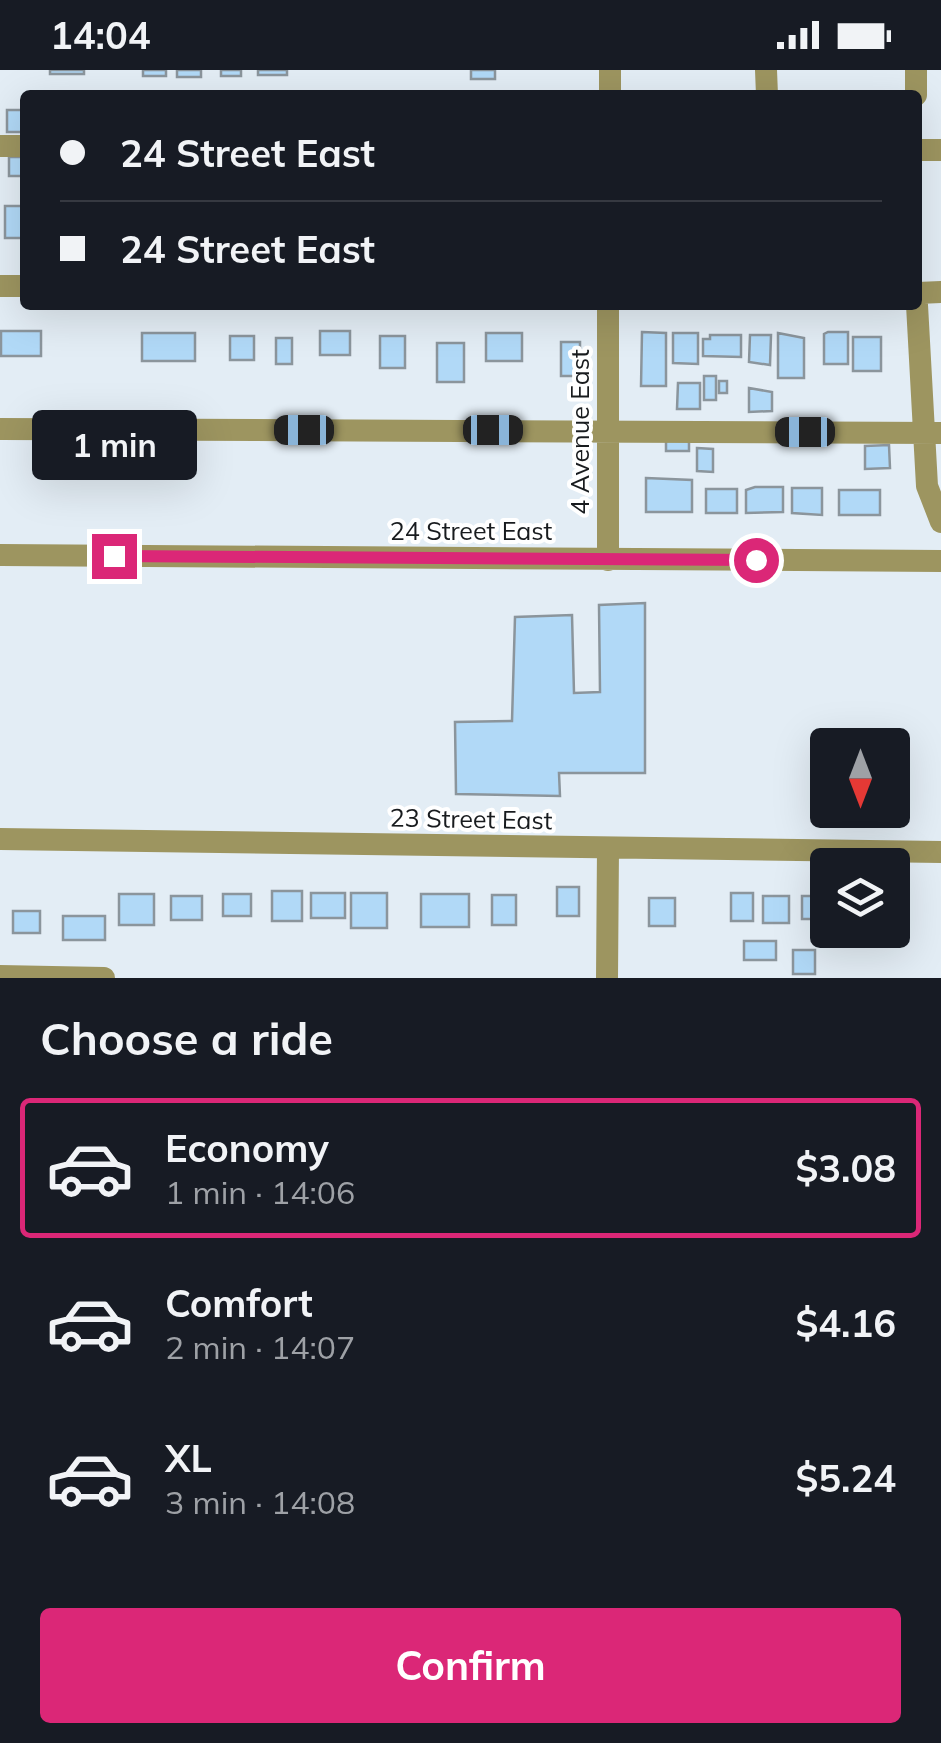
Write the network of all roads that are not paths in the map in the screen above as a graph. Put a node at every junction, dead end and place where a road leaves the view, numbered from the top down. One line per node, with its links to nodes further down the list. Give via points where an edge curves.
1 (608, 310): 4 (street, 4 Avenue East)
2 (918, 310): 5 (street)
3 (0, 429): 4 (street)
4 (607, 430): 5 (street); 8 (street, 4 Avenue East)
5 (932, 433): 6 (street, via 927,486)
6 (941, 522)
7 (0, 555): 8 (street, 24 Street East)
8 (608, 560): 9 (street, 24 Street East)
9 (941, 562)
10 (0, 839): 11 (street, 23 Street East)
11 (608, 848): 12 (street, 23 Street East); 15 (street)
12 (941, 852)
13 (0, 976): 14 (street)
14 (104, 978)
15 (607, 978)

